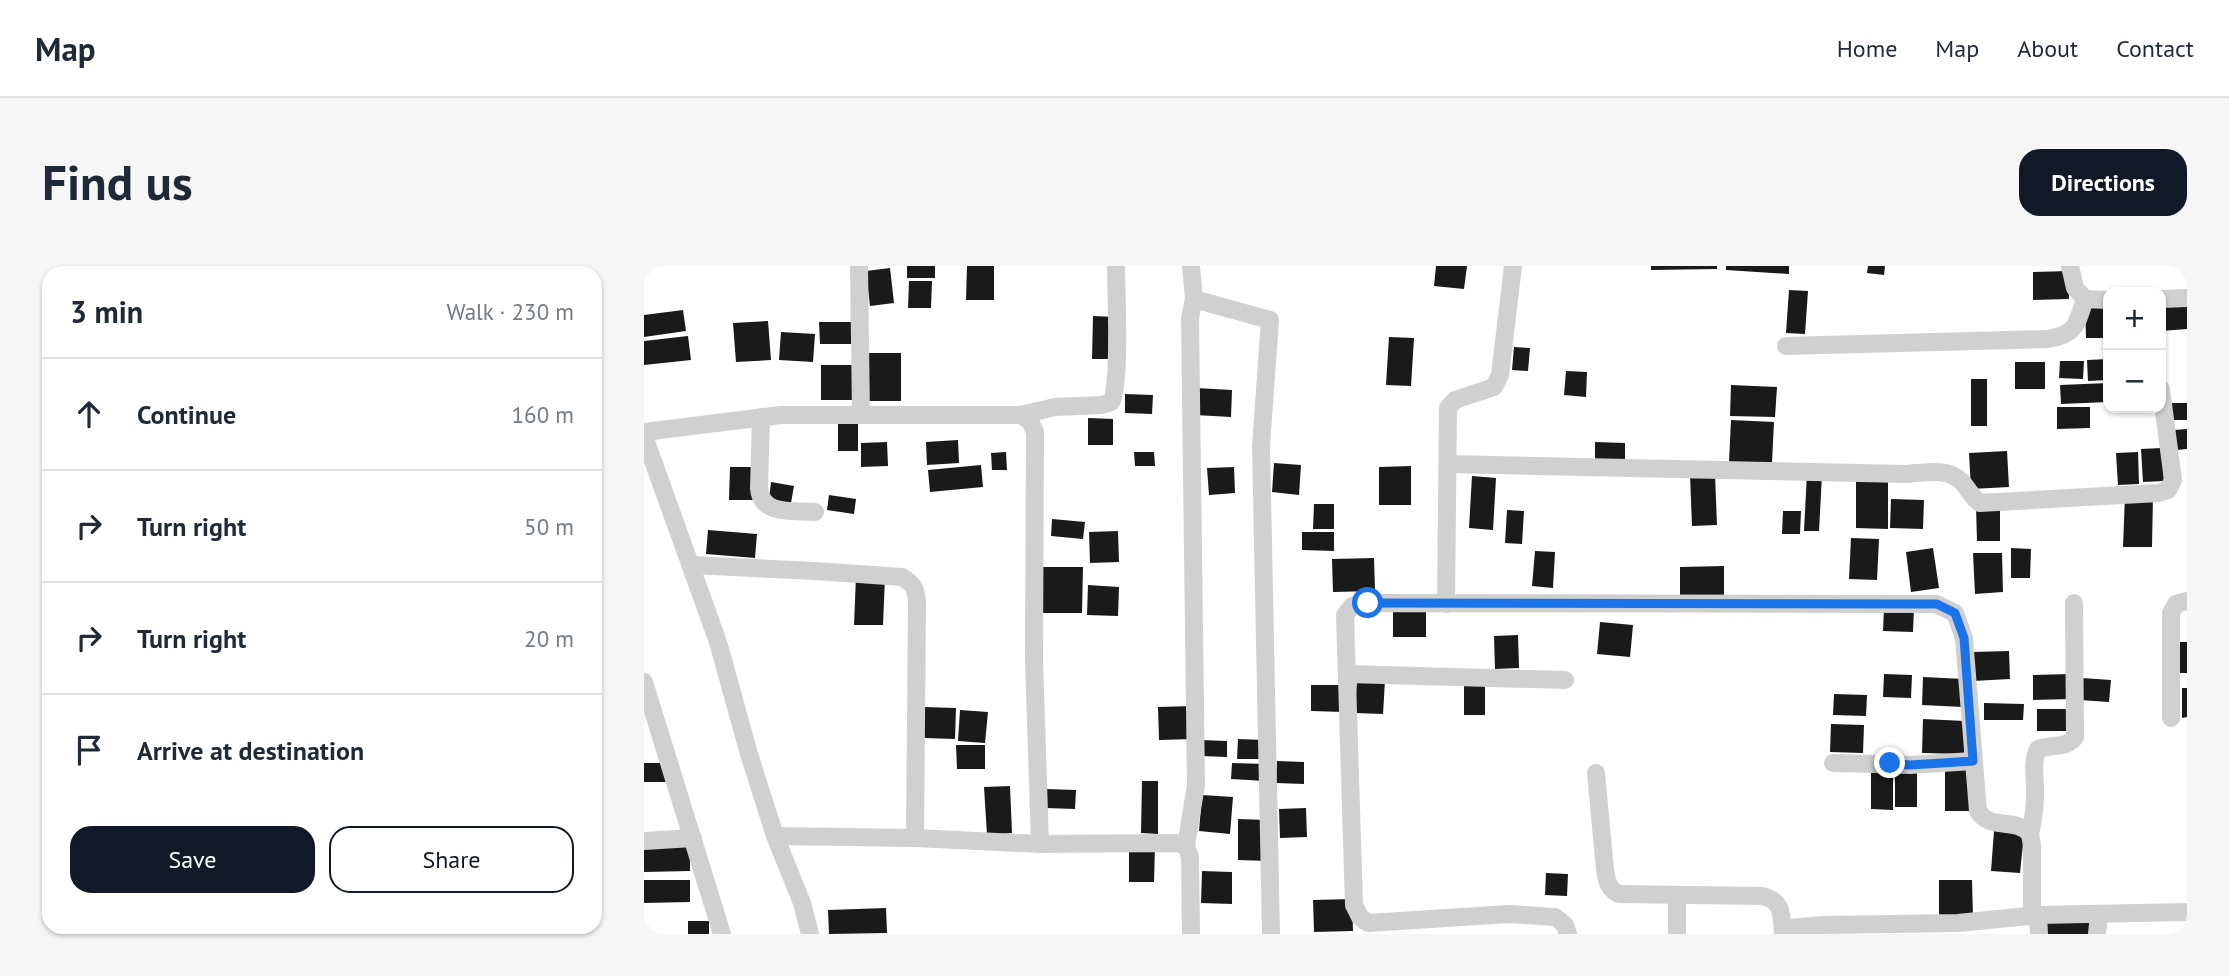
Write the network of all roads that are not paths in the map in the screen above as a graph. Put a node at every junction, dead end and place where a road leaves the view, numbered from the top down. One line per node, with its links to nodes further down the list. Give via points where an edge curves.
1 (859, 266): 13 (street)
2 (1116, 266): 14 (street, via 1115,396 1102,405 1055,407)
3 (1191, 266): 7 (street)
4 (1513, 266): 18 (street, via 1500,375 1494,387 1455,400 1448,408)
5 (2070, 266): 8 (street, via 2075,288)
6 (2187, 298): 9 (street)
7 (1194, 299): 37 (street, via 1190,318 1196,785); 45 (street, via 1270,320 1261,446)
8 (2085, 299): 10 (street); 11 (street, via 2076,326 2062,337)
9 (2166, 299)
10 (2103, 300)
11 (1786, 346)
12 (2166, 409): 17 (street)
13 (861, 415): 14 (street); 15 (street)
14 (1021, 415): 36 (street, via 1035,432 1034,660)
15 (761, 417): 16 (street); 19 (street, via 759,488 763,504 772,509)
16 (644, 434): 20 (street)
17 (2179, 460): 18 (street, via 2172,485 2160,493 1980,503 1954,474 1942,472)
18 (1448, 464): 23 (street)
19 (815, 512)
20 (691, 565): 32 (street); 34 (street, via 865,574 911,582 917,603)
21 (2187, 600): 27 (street, via 2176,604 2171,613)
22 (2074, 603): 31 (street, via 2075,737 2066,744 2038,749 2034,756 2036,791)
23 (1446, 604): 24 (street, via 1352,607 1345,615); 28 (street, via 1937,604 1955,613 1964,638)
24 (1347, 674): 25 (street); 46 (street, via 1354,905 1360,917 1368,923 1509,914 1555,917)
25 (1565, 680)
26 (644, 682): 33 (street)
27 (2171, 718)
28 (1973, 761): 29 (street); 31 (street, via 1975,796 1983,818 1995,824 2019,825)
29 (1833, 763)
30 (1596, 773): 38 (street, via 1608,885 1619,894)
31 (2030, 834): 41 (street)
32 (775, 835): 34 (street); 43 (street)
33 (693, 838): 35 (street); 42 (street)
34 (915, 838): 36 (street)
35 (644, 841)
36 (1040, 844): 37 (street)
37 (1186, 846): 44 (street)
38 (1677, 895): 47 (street); 48 (street, via 1773,898)
39 (2187, 912): 40 (street)
40 (2099, 914): 41 (street); 50 (street)
41 (2035, 915): 48 (street, via 1958,923 1813,925 1791,928); 49 (street)
42 (722, 934)
43 (810, 934)
44 (1191, 934)
45 (1271, 934)
46 (1568, 934)
47 (1677, 934)
48 (1785, 934)
49 (2039, 934)
50 (2097, 934)

